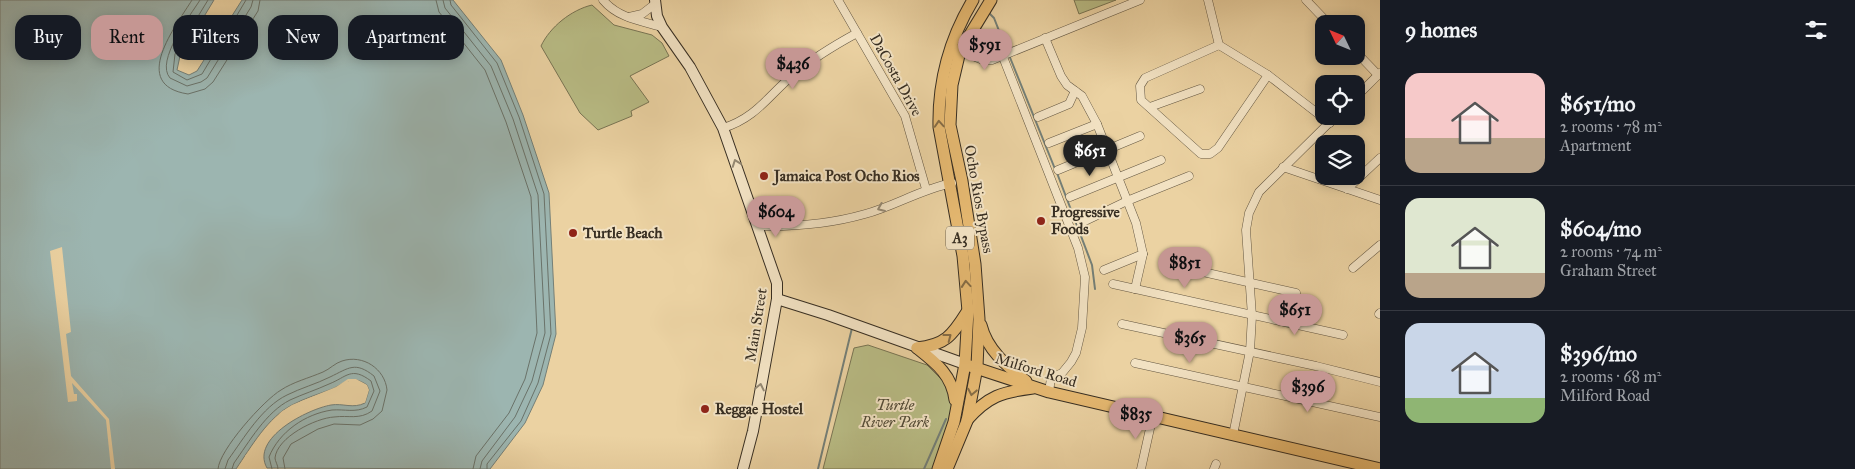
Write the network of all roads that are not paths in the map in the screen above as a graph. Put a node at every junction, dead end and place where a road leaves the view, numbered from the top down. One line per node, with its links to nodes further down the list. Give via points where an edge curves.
1 (603, 0): 10 (street)
2 (838, 0): 12 (street, DaCosta Drive)
3 (990, 0): 15 (main road, Ocho Rios Bypass / A3)
4 (1140, 0): 13 (street)
5 (1208, 0): 14 (street)
6 (1306, 0): 9 (street)
7 (655, 2): 10 (street, via 642,14); 11 (street, Main Street)
8 (970, 5): 39 (main road, Ocho Rios Bypass / A3, one-way to 8, via 939,127 940,85 952,41)
9 (1320, 15)
10 (629, 18): 11 (street)
11 (662, 27): 28 (street, Main Street, via 690,67)
12 (857, 33): 28 (street, via 821,53 792,75 748,118); 40 (street, DaCosta Drive, via 905,116)
13 (1045, 38): 16 (street); 22 (street, via 1061,76)
14 (1219, 45): 19 (street); 23 (street, via 1145,78 1139,95)
15 (960, 52): 16 (street, via 983,60); 38 (main road, Ocho Rios Bypass / A3, via 952,85 950,125)
16 (1005, 55): 70 (street, via 1078,248 1085,277 1082,328 1076,353 1062,373 1051,378)
17 (1365, 61): 18 (street)
18 (1379, 74): 20 (street)
19 (1268, 75): 23 (street, via 1218,148 1210,154 1201,154); 24 (street)
20 (1365, 87)
21 (1200, 89): 23 (street)
22 (1075, 91): 25 (street, via 1069,104); 26 (street, via 1082,96)
23 (1150, 107)
24 (1315, 111)
25 (1038, 117)
26 (1097, 124): 30 (street); 31 (street)
27 (1328, 125): 34 (street)
28 (723, 128): 46 (street, Main Street, one-way to 28)
29 (1140, 136): 31 (street)
30 (1049, 143)
31 (1107, 150): 35 (street); 37 (street)
32 (1380, 158): 41 (street)
33 (1161, 160): 37 (street)
34 (1283, 167): 41 (street); 52 (street, via 1259,192 1250,213 1246,230)
35 (1058, 170)
36 (1189, 176): 44 (street)
37 (1118, 178): 42 (street); 44 (street)
38 (962, 181): 39 (street); 59 (main road, Ocho Rios Bypass / A3, via 975,264)
39 (949, 183): 40 (street); 57 (main road, Ocho Rios Bypass / A3, one-way to 39, via 963,256)
40 (926, 189): 46 (street, one-way to 46, via 867,214 835,222)
41 (1347, 189): 43 (street)
42 (1070, 197)
43 (1380, 200)
44 (1127, 201): 45 (street); 48 (street)
45 (1080, 223)
46 (758, 226): 56 (street, Main Street, via 774,269)
47 (1380, 245): 50 (street)
48 (1144, 254): 51 (street); 54 (street)
49 (1181, 267): 52 (street)
50 (1353, 268)
51 (1104, 270)
52 (1252, 283): 55 (street); 58 (street)
53 (1113, 284): 54 (street)
54 (1135, 289): 58 (street)
55 (1296, 293)
56 (777, 299): 62 (street, Milford Road); 76 (street, Main Street, one-way to 56)
57 (968, 311): 62 (main road, one-way to 57, via 942,342 954,333); 65 (main road, Ocho Rios Bypass / A3)
58 (1252, 316): 61 (street); 63 (street)
59 (979, 318): 66 (main road, Ocho Rios Bypass / A3); 69 (main road, via 983,334 999,358)
60 (1122, 324): 63 (street)
61 (1343, 335)
62 (917, 348): 65 (street, Milford Road); 74 (main road, via 948,376 954,389)
63 (1250, 351): 67 (street); 68 (street)
64 (1135, 363): 68 (street)
65 (965, 364): 66 (main road, Milford Road); 74 (main road, Ocho Rios Bypass / A3)
66 (977, 368): 69 (main road, Milford Road); 73 (main road, Ocho Rios Bypass / A3, one-way to 73)
67 (1380, 382)
68 (1242, 386): 72 (street); 75 (street)
69 (1035, 388): 70 (main road, Milford Road); 73 (main road, via 1007,391 992,397)
70 (1049, 392): 71 (main road, Milford Road)
71 (1153, 415): 75 (main road, Milford Road); 79 (street)
72 (1380, 418)
73 (967, 421): 78 (main road, Ocho Rios Bypass / A3)
74 (954, 422): 77 (main road, Ocho Rios Bypass / A3)
75 (1233, 435): 80 (main road, Milford Road)
76 (743, 469)
77 (938, 469)
78 (948, 469)
79 (1141, 469)
80 (1380, 469)

